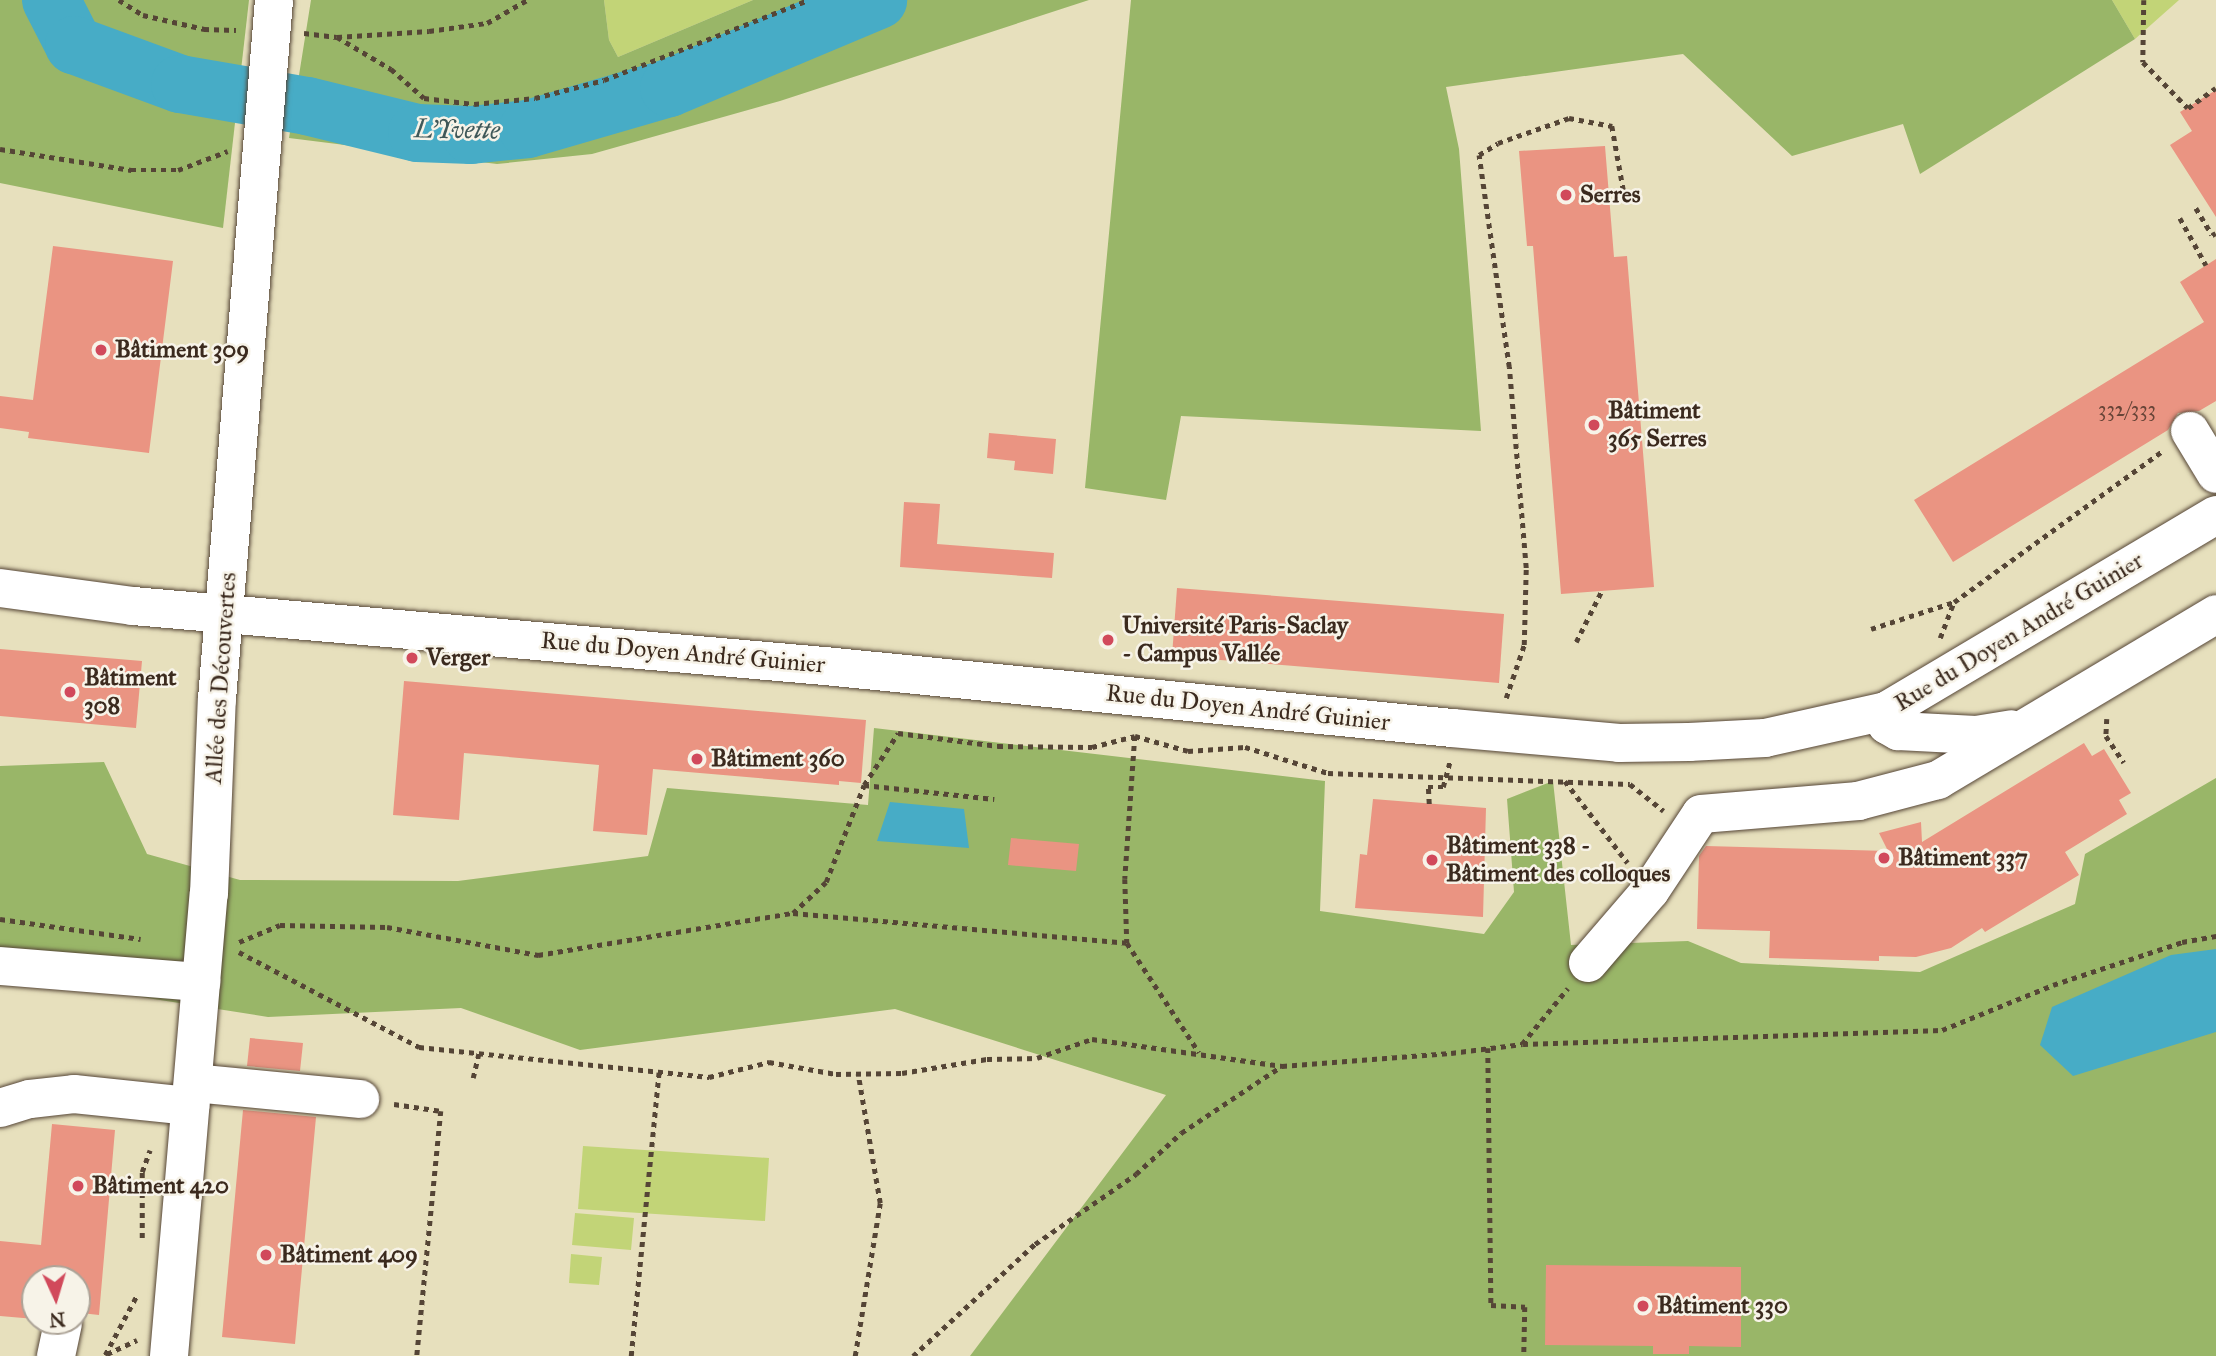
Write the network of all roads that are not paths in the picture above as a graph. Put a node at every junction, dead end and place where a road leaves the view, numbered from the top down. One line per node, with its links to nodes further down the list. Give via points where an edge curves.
1 (274, 0): 6 (street, Allée des Découvertes, via 270,59 252,137)
2 (2190, 431): 3 (street)
3 (2216, 474)
4 (2216, 515): 8 (street, Rue du Doyen André Guinier)
5 (0, 587): 6 (street, Rue du Doyen André Guinier)
6 (225, 614): 8 (street, Rue du Doyen André Guinier, via 1619,744 1765,738); 12 (street, Allée des Découvertes)
7 (2216, 614): 9 (street)
8 (1886, 711): 9 (street, via 1887,725 1898,731 1976,735)
9 (2026, 727): 10 (street, via 1938,780 1858,802 1701,814 1650,891)
10 (1588, 963)
11 (0, 966): 12 (street)
12 (201, 982): 13 (street, Allée des Découvertes)
13 (183, 1097): 14 (street); 15 (street, via 74,1094 30,1098); 16 (street, Allée des Découvertes)
14 (360, 1099)
15 (0, 1108)
16 (159, 1345)

